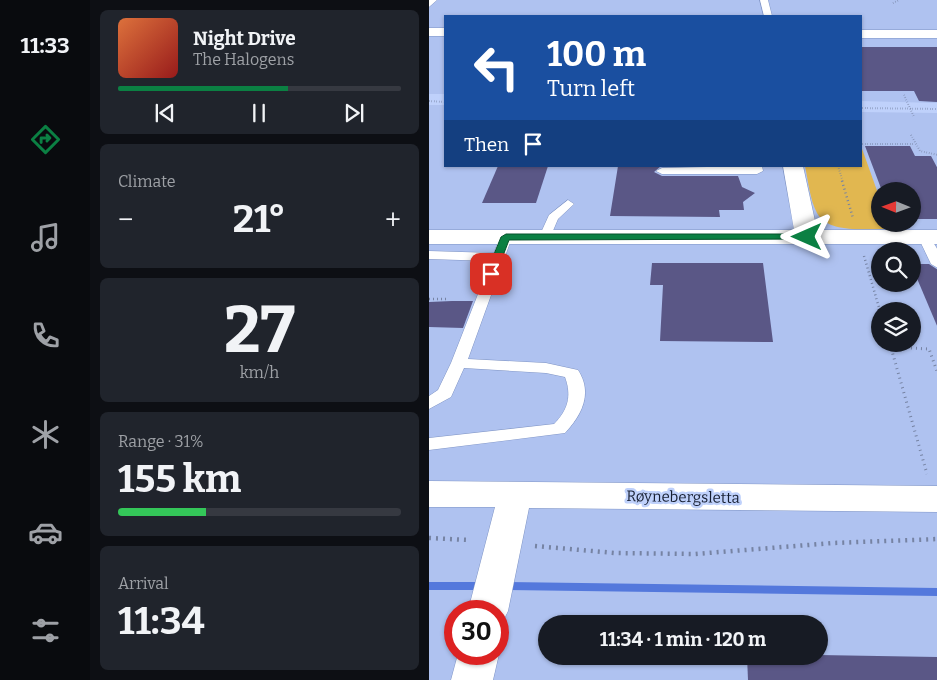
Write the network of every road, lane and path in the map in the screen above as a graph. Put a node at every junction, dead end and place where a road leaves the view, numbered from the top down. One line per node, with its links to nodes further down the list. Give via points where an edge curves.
1 (433, 0): 5 (lane)
2 (764, 0): 6 (lane)
3 (899, 0): 4 (path)
4 (893, 3)
5 (429, 5)
6 (767, 15)
7 (429, 32): 8 (street)
8 (444, 32)
9 (862, 34): 10 (street)
10 (937, 34)
11 (904, 94): 15 (path)
12 (429, 101): 13 (path)
13 (444, 102)
14 (862, 108): 15 (path)
15 (909, 109): 16 (path); 17 (path)
16 (937, 110)
17 (914, 118)
18 (911, 136): 20 (path)
19 (862, 144): 20 (path)
20 (914, 144): 21 (path, via 923,155)
21 (937, 156)
22 (757, 167): 25 (lane, via 757,171 742,172)
23 (793, 167): 30 (street)
24 (838, 167): 27 (path)
25 (662, 171)
26 (568, 204): 29 (lane, via 553,218)
27 (853, 220)
28 (429, 236): 32 (street)
29 (545, 237): 30 (street); 32 (street)
30 (807, 237): 31 (street)
31 (931, 237): 35 (lane)
32 (502, 247): 34 (lane); 41 (lane)
33 (863, 254): 38 (path)
34 (429, 255)
35 (937, 264)
36 (429, 299): 37 (path)
37 (449, 299)
38 (877, 302)
39 (921, 348): 42 (path, via 929,349)
40 (892, 352): 45 (path)
41 (459, 363): 43 (lane, via 445,393); 44 (lane, via 546,368 572,374 578,389 573,416 559,429)
42 (937, 374)
43 (429, 404)
44 (429, 444)
45 (933, 490): 47 (street, Røynebergsletta)
46 (429, 494): 47 (street, Røynebergsletta)
47 (515, 495): 51 (street)
48 (429, 538): 51 (path)
49 (937, 539): 50 (path, via 823,543 695,554 615,553)
50 (535, 546)
51 (484, 548): 52 (street)
52 (487, 600)
53 (475, 665): 54 (street)
54 (472, 680)

